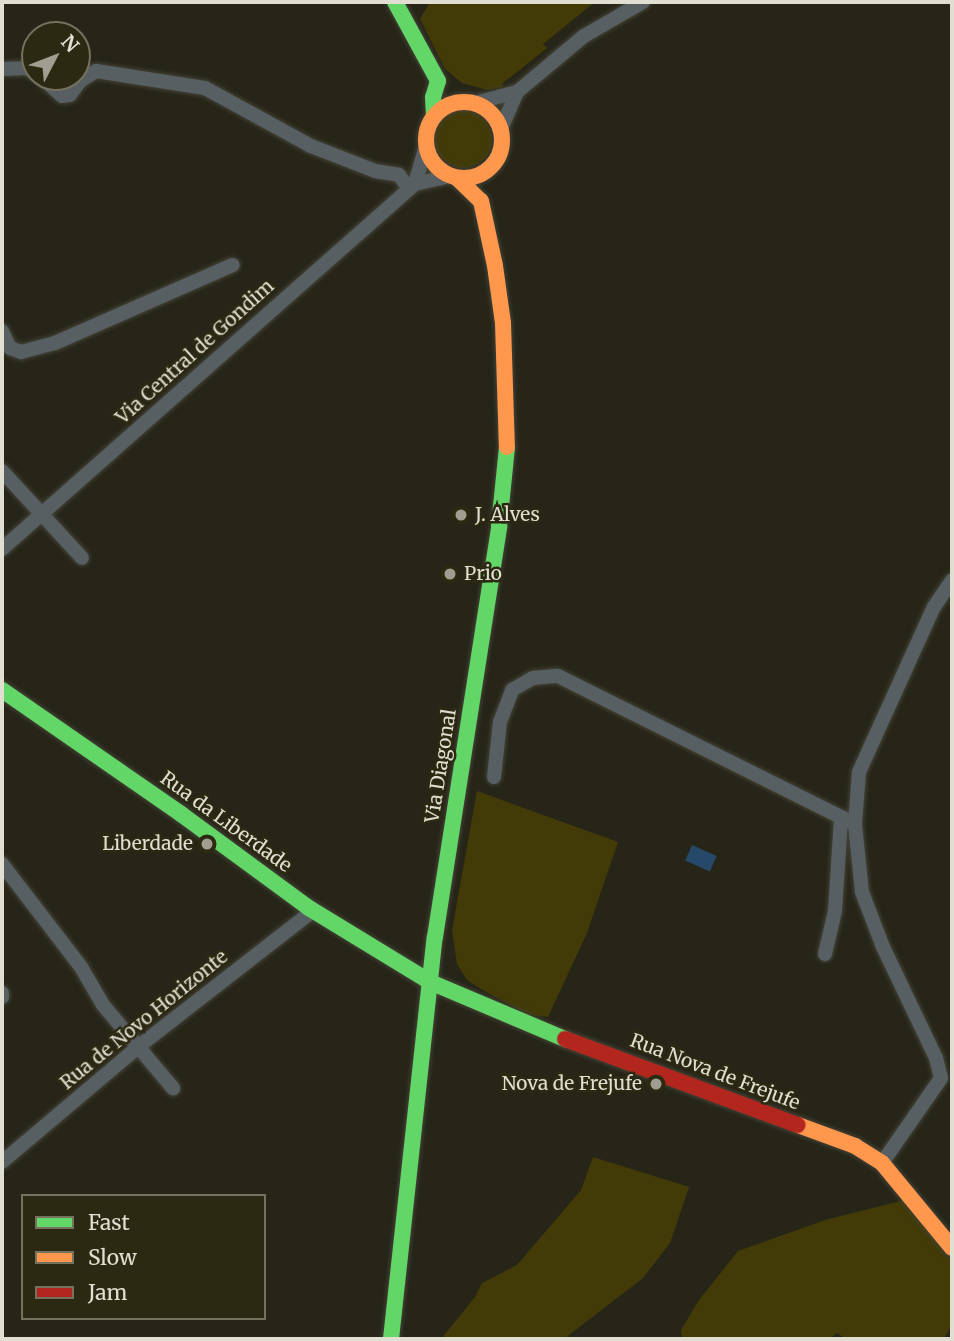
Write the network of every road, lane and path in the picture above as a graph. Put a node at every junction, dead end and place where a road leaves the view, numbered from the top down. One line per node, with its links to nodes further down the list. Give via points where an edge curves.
1 (395, 2): 6 (main road)
2 (643, 2): 9 (street, via 584,36)
3 (21, 68): 4 (street)
4 (2, 69)
5 (91, 74): 16 (street, via 96,71 205,88 312,146 375,171 398,175)
6 (438, 81): 10 (main road); 11 (main road)
7 (56, 91): 8 (street, via 62,96)
8 (73, 91)
9 (517, 92): 10 (street); 12 (street)
10 (471, 102): 11 (main road, via 449,104); 12 (main road, via 496,118)
11 (434, 116): 13 (main road)
12 (501, 129): 14 (main road, via 503,142)
13 (426, 146): 15 (main road, via 435,166); 16 (street)
14 (493, 166): 15 (main road, via 470,178); 17 (main road)
15 (454, 177): 16 (street, Via Central de Gondim); 17 (main road)
16 (412, 186): 21 (street, Via Central de Gondim)
17 (481, 201): 32 (main road, Via Diagonal, via 503,323 508,442)
18 (233, 265): 19 (street, via 55,343 21,352 10,348)
19 (2, 331)
20 (2, 471): 21 (street)
21 (41, 514): 22 (street, Via Central de Gondim); 23 (street)
22 (2, 549)
23 (82, 558)
24 (952, 580): 28 (street, via 934,607 859,772)
25 (2, 690): 30 (main road, Rua da Liberdade)
26 (494, 777): 27 (street, via 500,722 512,690 533,678 558,676)
27 (841, 817): 28 (street); 31 (street, via 835,911)
28 (855, 824): 34 (street, via 862,892)
29 (2, 864): 33 (street)
30 (313, 911): 32 (main road, Rua da Liberdade); 33 (street, Rua de Novo Horizonte)
31 (825, 954)
32 (430, 982): 37 (main road, Rua Nova de Frejufe, via 555,1035 855,1146); 39 (main road, Via Diagonal)
33 (138, 1048): 35 (street); 36 (street, Rua de Novo Horizonte)
34 (946, 1081): 37 (street)
35 (173, 1088)
36 (2, 1162)
37 (882, 1163): 38 (main road, Rua Nova de Frejufe)
38 (952, 1248)
39 (391, 1339)

